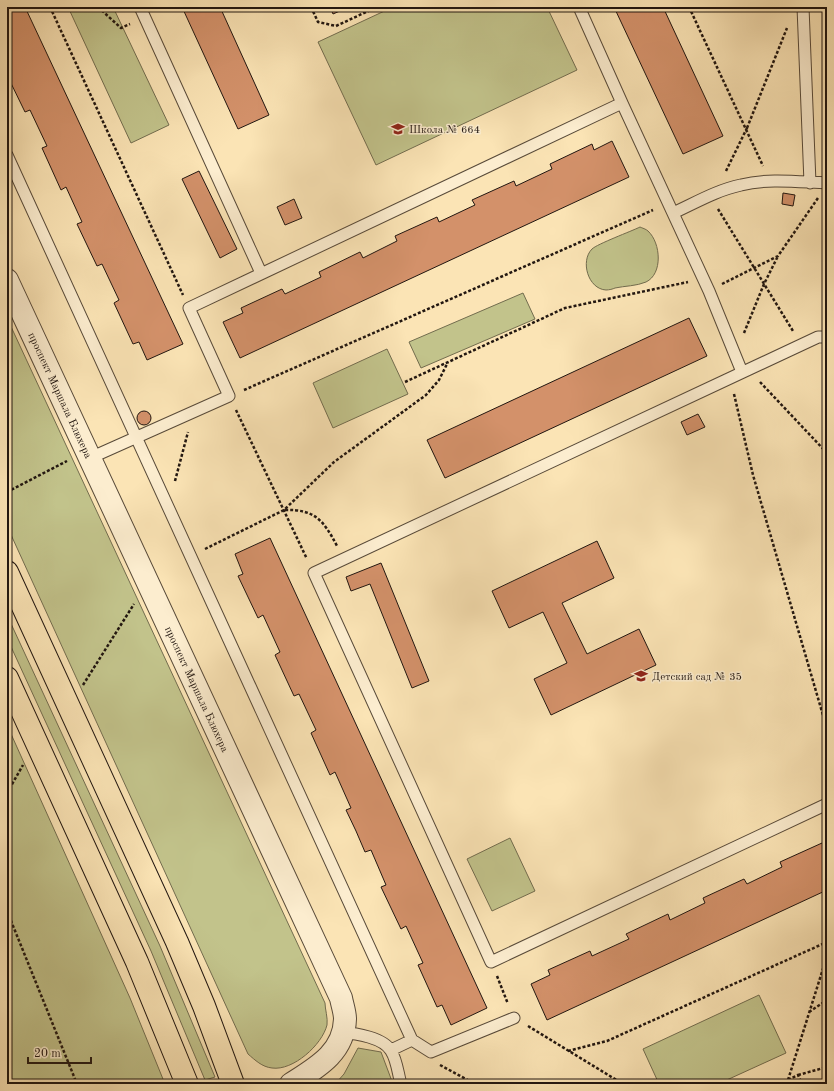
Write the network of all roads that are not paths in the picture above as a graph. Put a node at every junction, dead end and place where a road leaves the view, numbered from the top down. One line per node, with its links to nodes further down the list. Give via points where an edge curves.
1 (140, 7): 9 (lane)
2 (579, 7): 4 (lane)
3 (803, 7): 6 (lane)
4 (622, 103): 8 (lane); 9 (lane)
5 (7, 154): 13 (lane)
6 (810, 183): 7 (lane); 8 (lane, via 741,184)
7 (825, 183)
8 (671, 208): 12 (lane, via 735,356)
9 (261, 273): 13 (lane, via 189,308 229,396)
10 (7, 280): 14 (street, проспект Маршала Блюхера)
11 (827, 337): 12 (lane, via 818,337)
12 (745, 371): 17 (lane, via 314,573 491,962)
13 (137, 438): 14 (lane); 20 (lane)
14 (89, 454): 19 (street, проспект Маршала Блюхера, via 341,998 345,1018)
15 (7, 572): 23 (main road, via 177,942)
16 (7, 678): 22 (main road, via 137,962)
17 (827, 804)
18 (514, 1018): 20 (lane, via 431,1052)
19 (343, 1033): 21 (lane, via 359,1033); 24 (street, проспект Маршала Блюхера, via 337,1048 322,1065)
20 (412, 1040): 21 (lane)
21 (391, 1050): 25 (lane)
22 (187, 1084)
23 (233, 1084)
24 (291, 1084)
25 (401, 1084)

